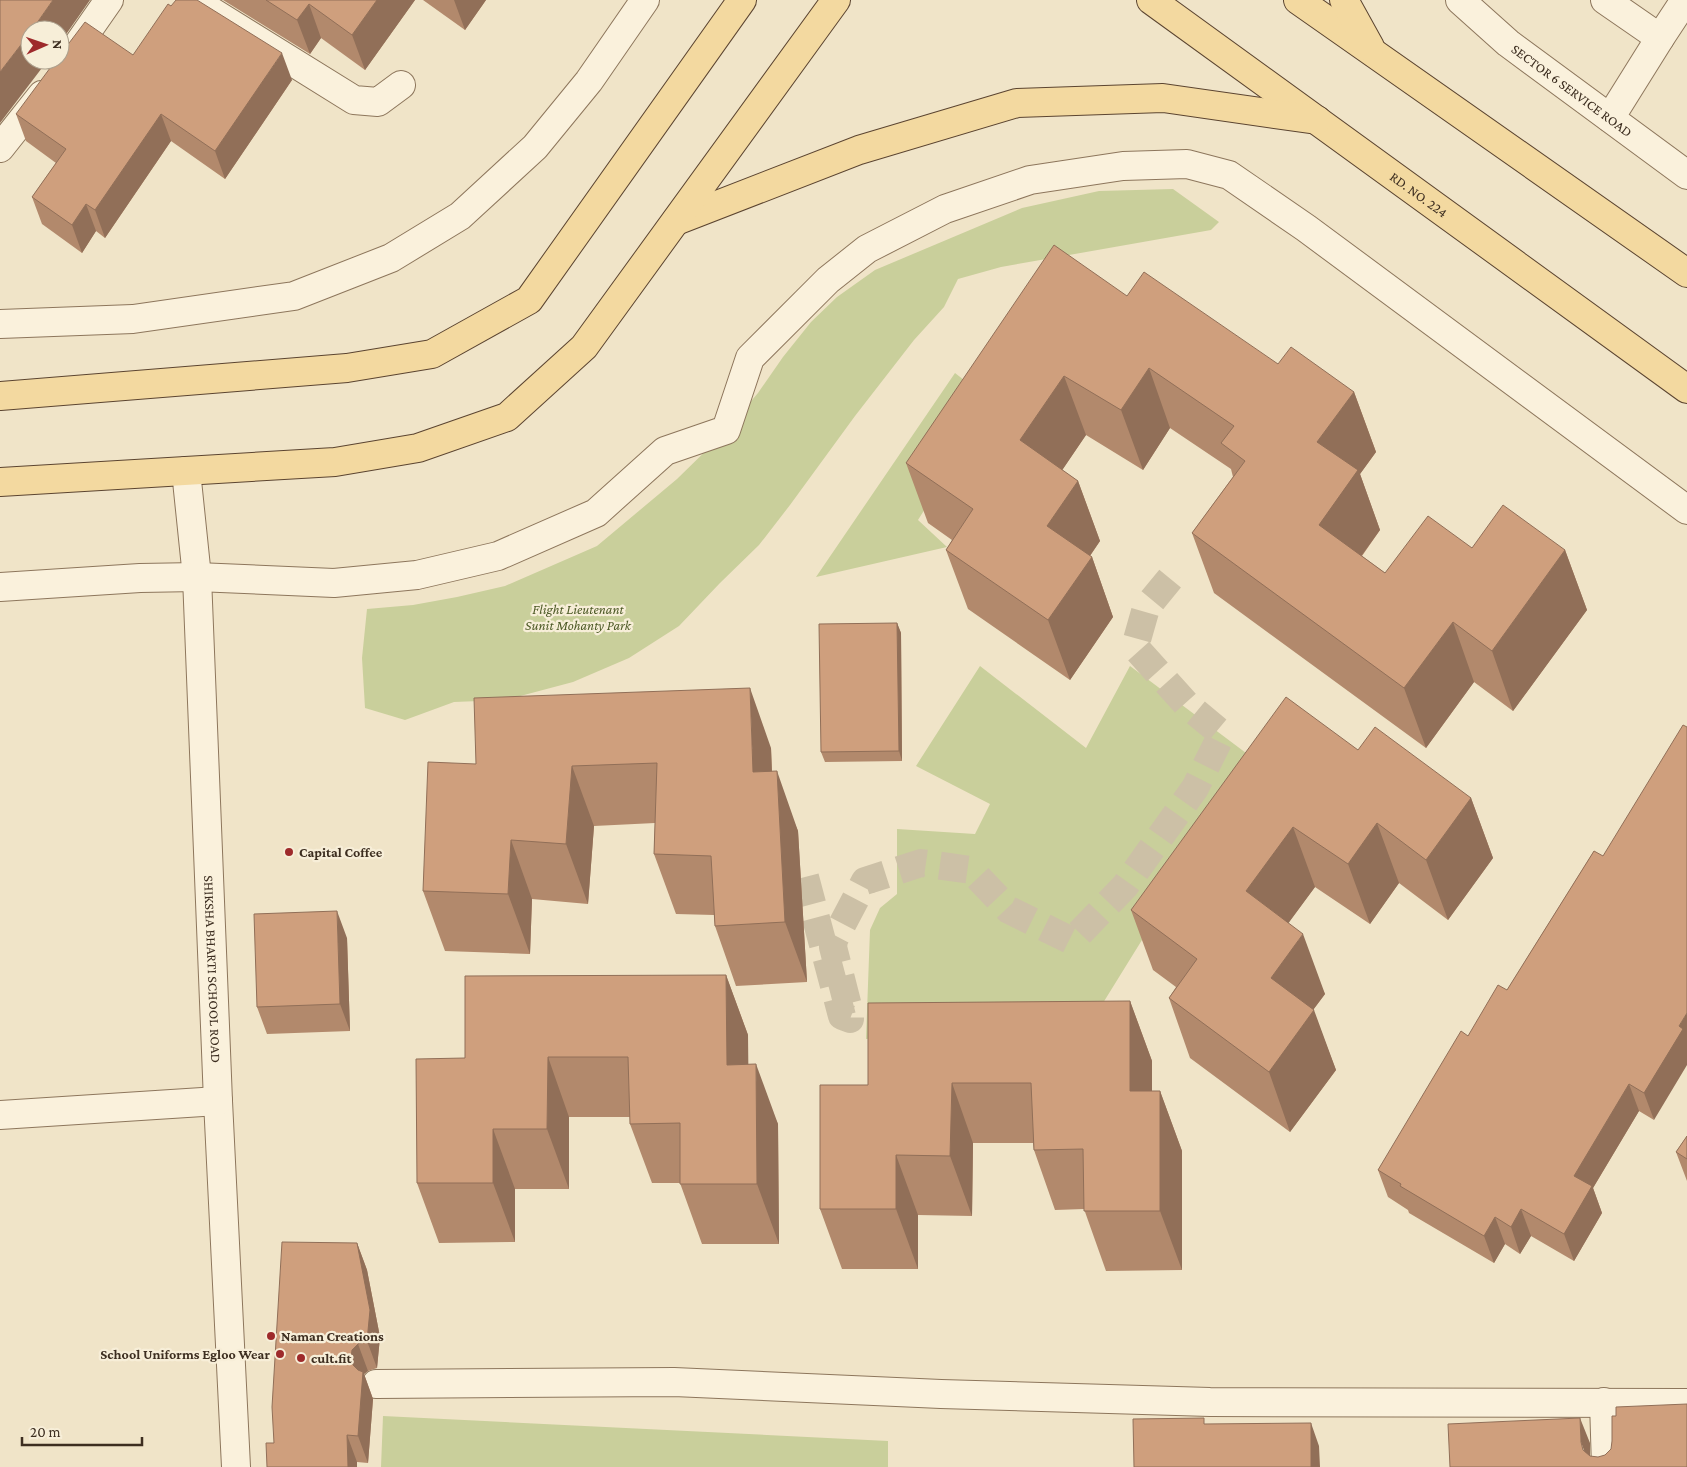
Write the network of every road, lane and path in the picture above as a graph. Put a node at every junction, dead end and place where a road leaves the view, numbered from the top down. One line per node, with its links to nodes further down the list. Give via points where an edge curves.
1 (109, 0): 17 (street, via 24,120)
2 (193, 0): 14 (street, via 354,100 378,102)
3 (645, 0): 21 (street, via 589,81 535,146 460,216 391,258 294,296 133,319)
4 (742, 0): 23 (main road, via 529,300 432,354 347,368)
5 (836, 0): 19 (main road)
6 (1151, 0): 16 (main road, RD. NO. 224)
7 (1298, 0): 13 (main road)
8 (1344, 0): 13 (main road)
9 (1460, 0): 15 (street, SECTOR 6 SERVICE ROAD, via 1508,43)
10 (1605, 0): 12 (street)
11 (1686, 0): 12 (street)
12 (1660, 38): 15 (street)
13 (1374, 52): 20 (main road)
14 (401, 85)
15 (1610, 118): 18 (street, SECTOR 6 SERVICE ROAD)
16 (1317, 120): 19 (main road, via 1163,98 1017,103 859,150); 22 (main road, RD. NO. 224)
17 (0, 148)
18 (1687, 175)
19 (676, 221): 24 (main road, via 584,347 508,418 418,448 344,460)
20 (1687, 273)
21 (0, 324)
22 (1687, 388)
23 (0, 396)
24 (186, 470): 25 (main road); 27 (street, SHIKSHA BHARTI SCHOOL ROAD)
25 (0, 482)
26 (1687, 510): 27 (street, via 1306,228 1229,175 1187,164 1123,166 1030,180 945,210 867,249 828,280 750,358 726,430 665,451 596,513 498,556 417,575 334,583)
27 (196, 577): 28 (street); 29 (street, SHIKSHA BHARTI SCHOOL ROAD)
28 (0, 587)
29 (218, 1101): 30 (street); 34 (street, SHIKSHA BHARTI SCHOOL ROAD)
30 (0, 1115)
31 (376, 1384): 32 (street, via 674,1382 1210,1402)
32 (1604, 1402): 33 (street); 35 (street)
33 (1687, 1403)
34 (236, 1467)
35 (1606, 1467)

